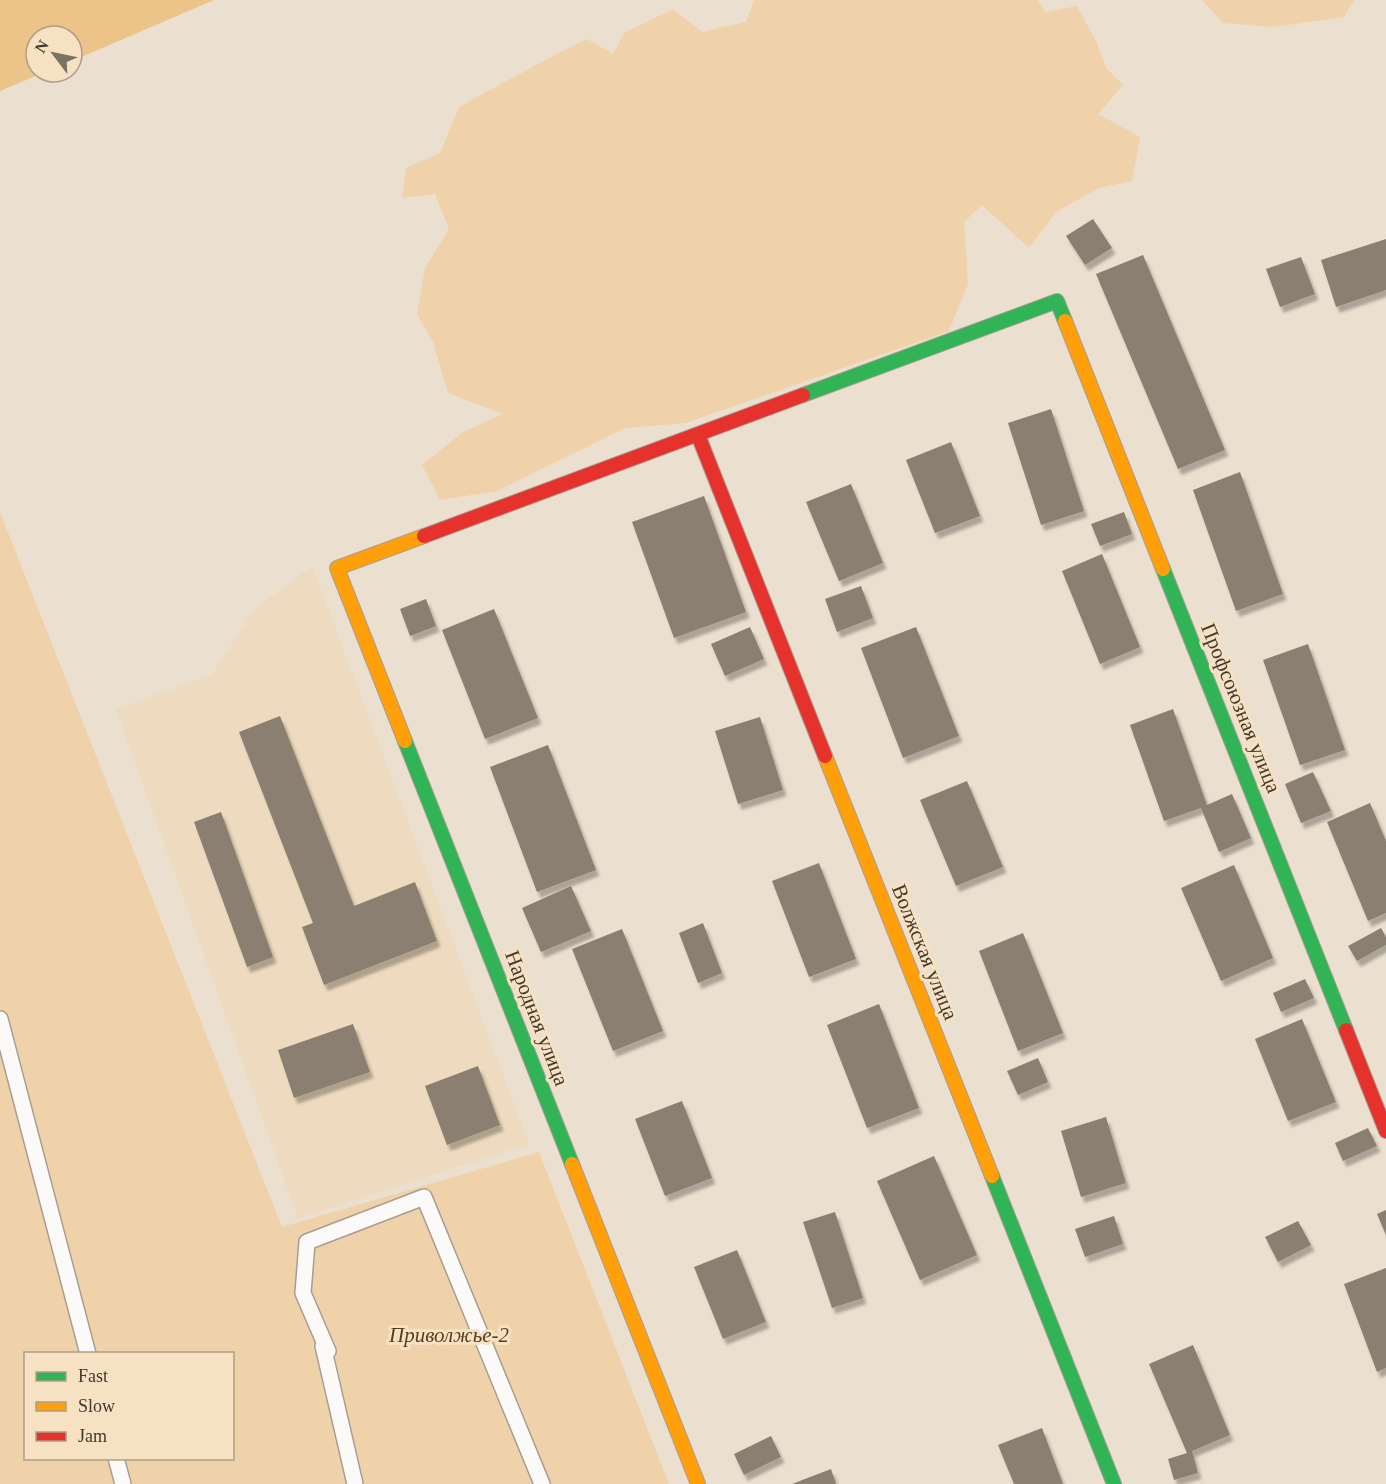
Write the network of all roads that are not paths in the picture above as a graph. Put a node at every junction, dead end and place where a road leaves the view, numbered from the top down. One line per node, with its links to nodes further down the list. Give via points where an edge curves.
1 (698, 435): 3 (street, Профсоюзная улица, via 1057,301); 9 (street, Народная улица, via 338,568); 10 (street, Волжская улица)
2 (0, 1019): 4 (lane)
3 (1386, 1131)
4 (88, 1352)
5 (117, 1460): 6 (lane)
6 (123, 1484)
7 (355, 1484): 8 (lane, via 323,1346 328,1351 303,1293 307,1242 424,1197)
8 (542, 1484)
9 (698, 1484)
10 (1114, 1484)

